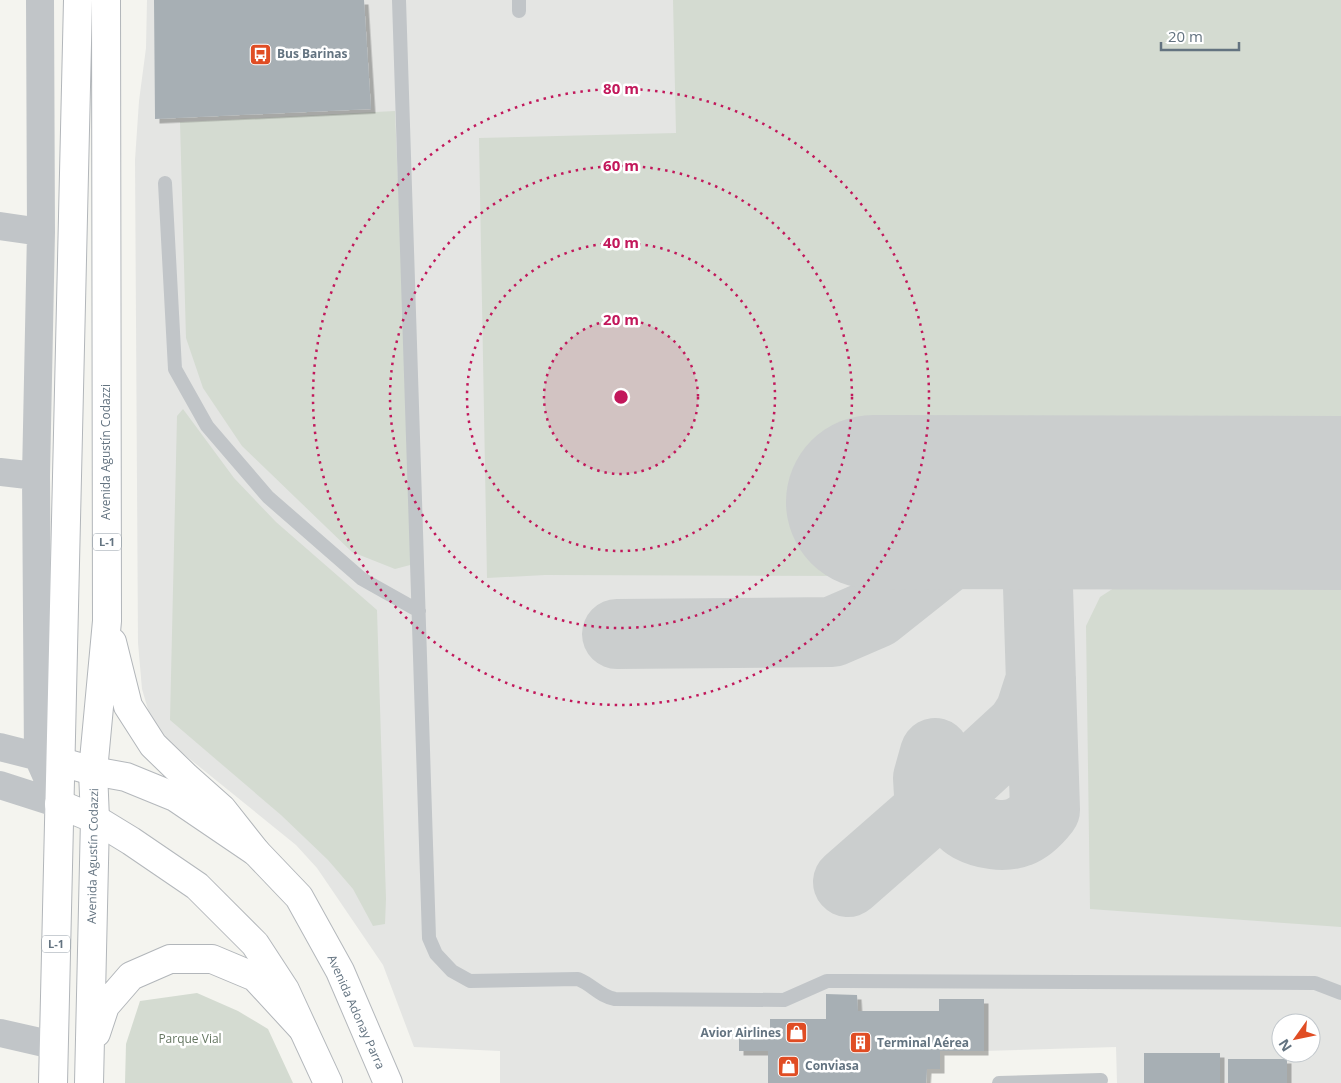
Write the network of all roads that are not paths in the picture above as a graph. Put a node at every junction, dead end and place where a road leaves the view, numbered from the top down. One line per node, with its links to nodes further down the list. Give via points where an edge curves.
1 (40, 0): 7 (street, L-1)
2 (78, 0): 13 (main road, L-1)
3 (106, 0): 11 (main road, Avenida Agustín Codazzi / L-1)
4 (399, 0): 10 (lane)
5 (165, 183): 10 (lane, via 175,370 207,426 268,497 362,579)
6 (0, 226): 7 (street)
7 (41, 232): 9 (street, L-1)
8 (0, 472): 9 (street)
9 (36, 476): 13 (street, L-1)
10 (419, 611): 19 (lane, via 429,938 436,954 452,971 470,981 578,979 605,997 616,999 784,1000 827,981 1315,982)
11 (107, 621): 14 (main road, Avenida Agustín Codazzi / L-1); 18 (main road, via 128,706 133,714 153,745 222,809)
12 (0, 747): 13 (street)
13 (50, 760): 14 (main road, Avenida Adonay Parra); 16 (main road, L-1)
14 (93, 771): 17 (main road, Avenida Agustín Codazzi / L-1); 18 (main road, Avenida Adonay Parra, via 126,777 175,797)
15 (0, 785): 16 (street)
16 (59, 804): 17 (main road); 22 (main road, L-1)
17 (95, 819): 20 (main road, via 197,886 255,944 285,990); 23 (main road, Avenida Agustín Codazzi / L-1)
18 (256, 852): 28 (main road, Avenida Adonay Parra, via 299,897 340,971)
19 (1341, 993)
20 (302, 1028): 23 (main road, via 255,977 212,959 170,960 131,976 105,1006); 27 (main road)
21 (0, 1033): 22 (street)
22 (54, 1045): 25 (main road, L-1)
23 (89, 1056): 26 (main road, Avenida Agustín Codazzi / L-1)
24 (1101, 1080): 29 (lane)
25 (53, 1083)
26 (89, 1083)
27 (328, 1083)
28 (388, 1083)
29 (999, 1083)

